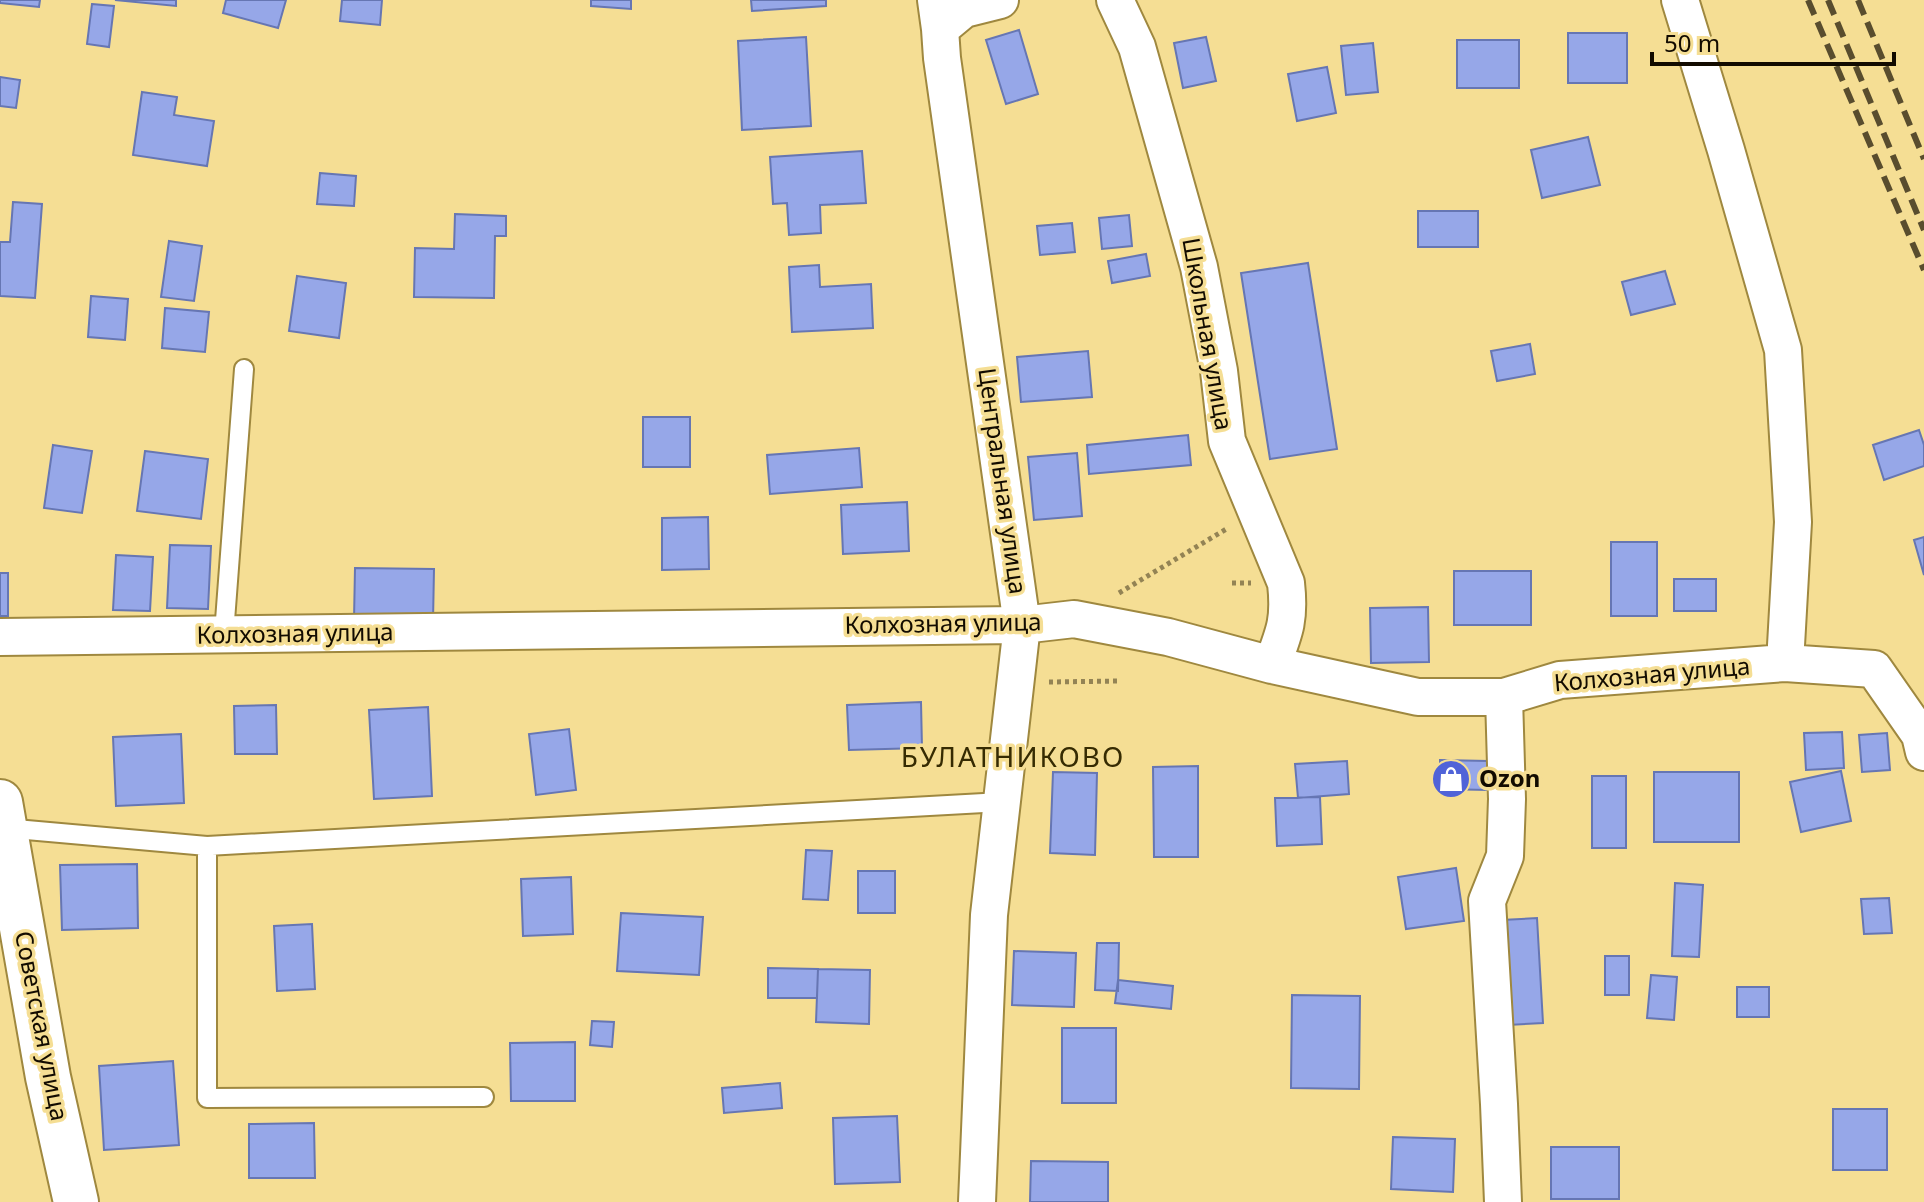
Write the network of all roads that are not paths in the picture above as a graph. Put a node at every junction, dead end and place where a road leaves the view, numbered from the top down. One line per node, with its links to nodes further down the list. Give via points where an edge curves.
1 (1000, 0): 4 (street)
2 (1115, 0): 10 (street, Школьная улица, via 1137,47 1199,267 1227,441 1286,583 1285,632)
3 (1680, 0): 9 (street, via 1783,350 1793,522)
4 (938, 15): 6 (street, Центральная улица)
5 (244, 369): 7 (lane)
6 (1022, 625): 7 (street, Колхозная улица); 10 (street, Колхозная улица, via 1074,619); 13 (street, Центральная улица)
7 (224, 634): 8 (street, Колхозная улица)
8 (0, 637)
9 (1785, 663): 11 (street, Колхозная улица, via 1560,680); 12 (street, Колхозная улица, via 1874,669 1920,735)
10 (1272, 665): 11 (street, Колхозная улица, via 1418,697)
11 (1504, 697): 19 (street, via 1505,856 1487,901)
12 (1924, 752)
13 (1002, 802): 15 (lane); 18 (street, Центральная улица, via 989,915)
14 (2, 815): 15 (lane); 17 (street, Советская улица, via 48,1077)
15 (207, 846): 16 (lane, via 207,1098)
16 (484, 1097)
17 (76, 1202)
18 (977, 1202)
19 (1503, 1202)

